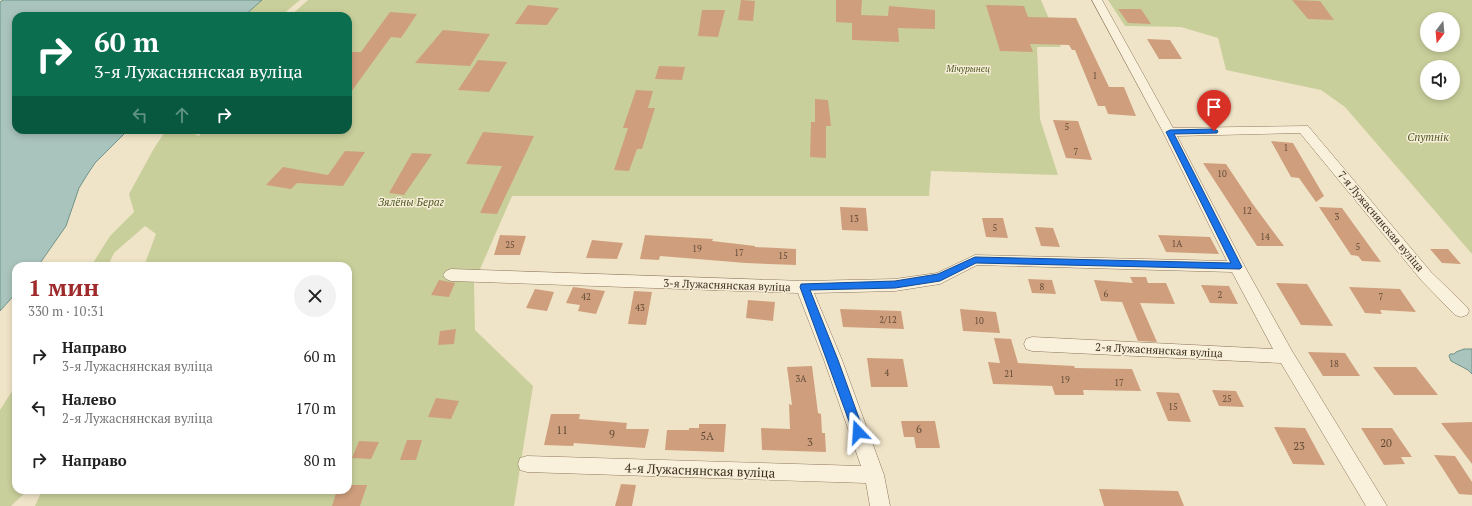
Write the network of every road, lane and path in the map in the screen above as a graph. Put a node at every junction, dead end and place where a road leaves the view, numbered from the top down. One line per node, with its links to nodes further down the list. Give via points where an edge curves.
1 (1097, 0): 2 (street)
2 (1170, 132): 3 (street); 6 (street, 7-я Лужаснянская вуліца, via 1304,129 1426,276)
3 (1237, 267): 5 (street, 3-я Лужаснянская вуліца, via 975,260 940,278 895,285); 8 (street)
4 (451, 275): 5 (street, 3-я Лужаснянская вуліца)
5 (804, 287): 10 (street)
6 (1461, 311)
7 (1032, 344): 8 (street, 2-я Лужаснянская вуліца)
8 (1286, 356): 12 (street)
9 (527, 464): 10 (street, 4-я Лужаснянская вуліца)
10 (874, 475): 11 (street)
11 (880, 506)
12 (1377, 506)

